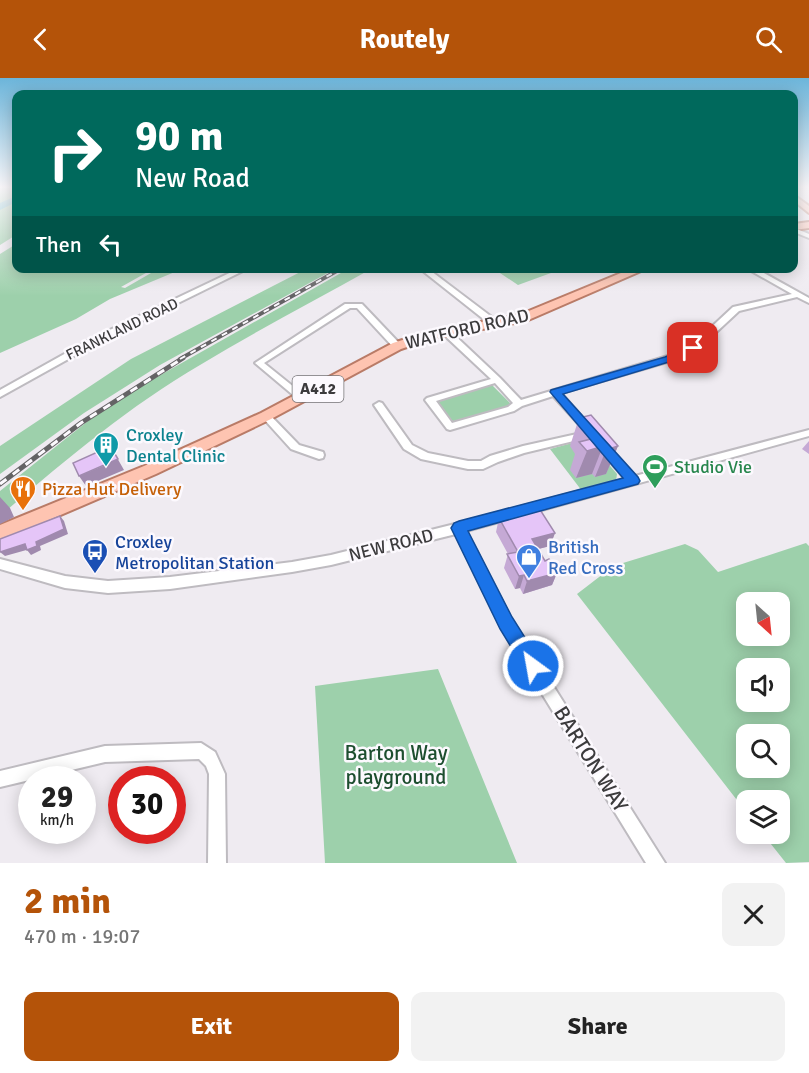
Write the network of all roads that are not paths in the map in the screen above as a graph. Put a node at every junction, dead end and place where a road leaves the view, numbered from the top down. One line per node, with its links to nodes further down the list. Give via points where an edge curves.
1 (236, 273): 12 (street, FRANKLAND ROAD, via 96,340)
2 (429, 273): 7 (street)
3 (631, 273): 7 (main road, WATFORD ROAD / A412, via 530,315)
4 (759, 273): 5 (street)
5 (798, 295): 6 (street); 11 (street, via 736,309 688,352)
6 (809, 301)
7 (494, 323): 8 (main road, WATFORD ROAD / A412)
8 (446, 332): 9 (main road, WATFORD ROAD / A412); 10 (street)
9 (397, 346): 13 (main road, WATFORD ROAD / A412); 13 (street, via 359,306 348,306 259,363)
10 (497, 380): 14 (street); 14 (street, via 429,400 450,427)
11 (555, 392): 14 (street); 17 (street)
12 (0, 394)
13 (303, 398): 16 (main road, WATFORD ROAD / A412)
14 (519, 404)
15 (379, 405): 17 (street, via 408,447 425,456 468,465 483,465 523,450)
16 (266, 416): 19 (street, via 295,447); 22 (main road, WATFORD ROAD / A412)
17 (592, 433): 20 (street)
18 (809, 433): 20 (street, NEW ROAD)
19 (319, 455)
20 (633, 481): 21 (street, NEW ROAD)
21 (459, 528): 23 (street, NEW ROAD, via 331,560 137,586 65,582); 26 (street, BARTON WAY, via 506,623)
22 (0, 534)
23 (0, 564)
24 (0, 779): 25 (street, via 105,754 201,751 214,763 217,774)
25 (217, 863)
26 (656, 863)

